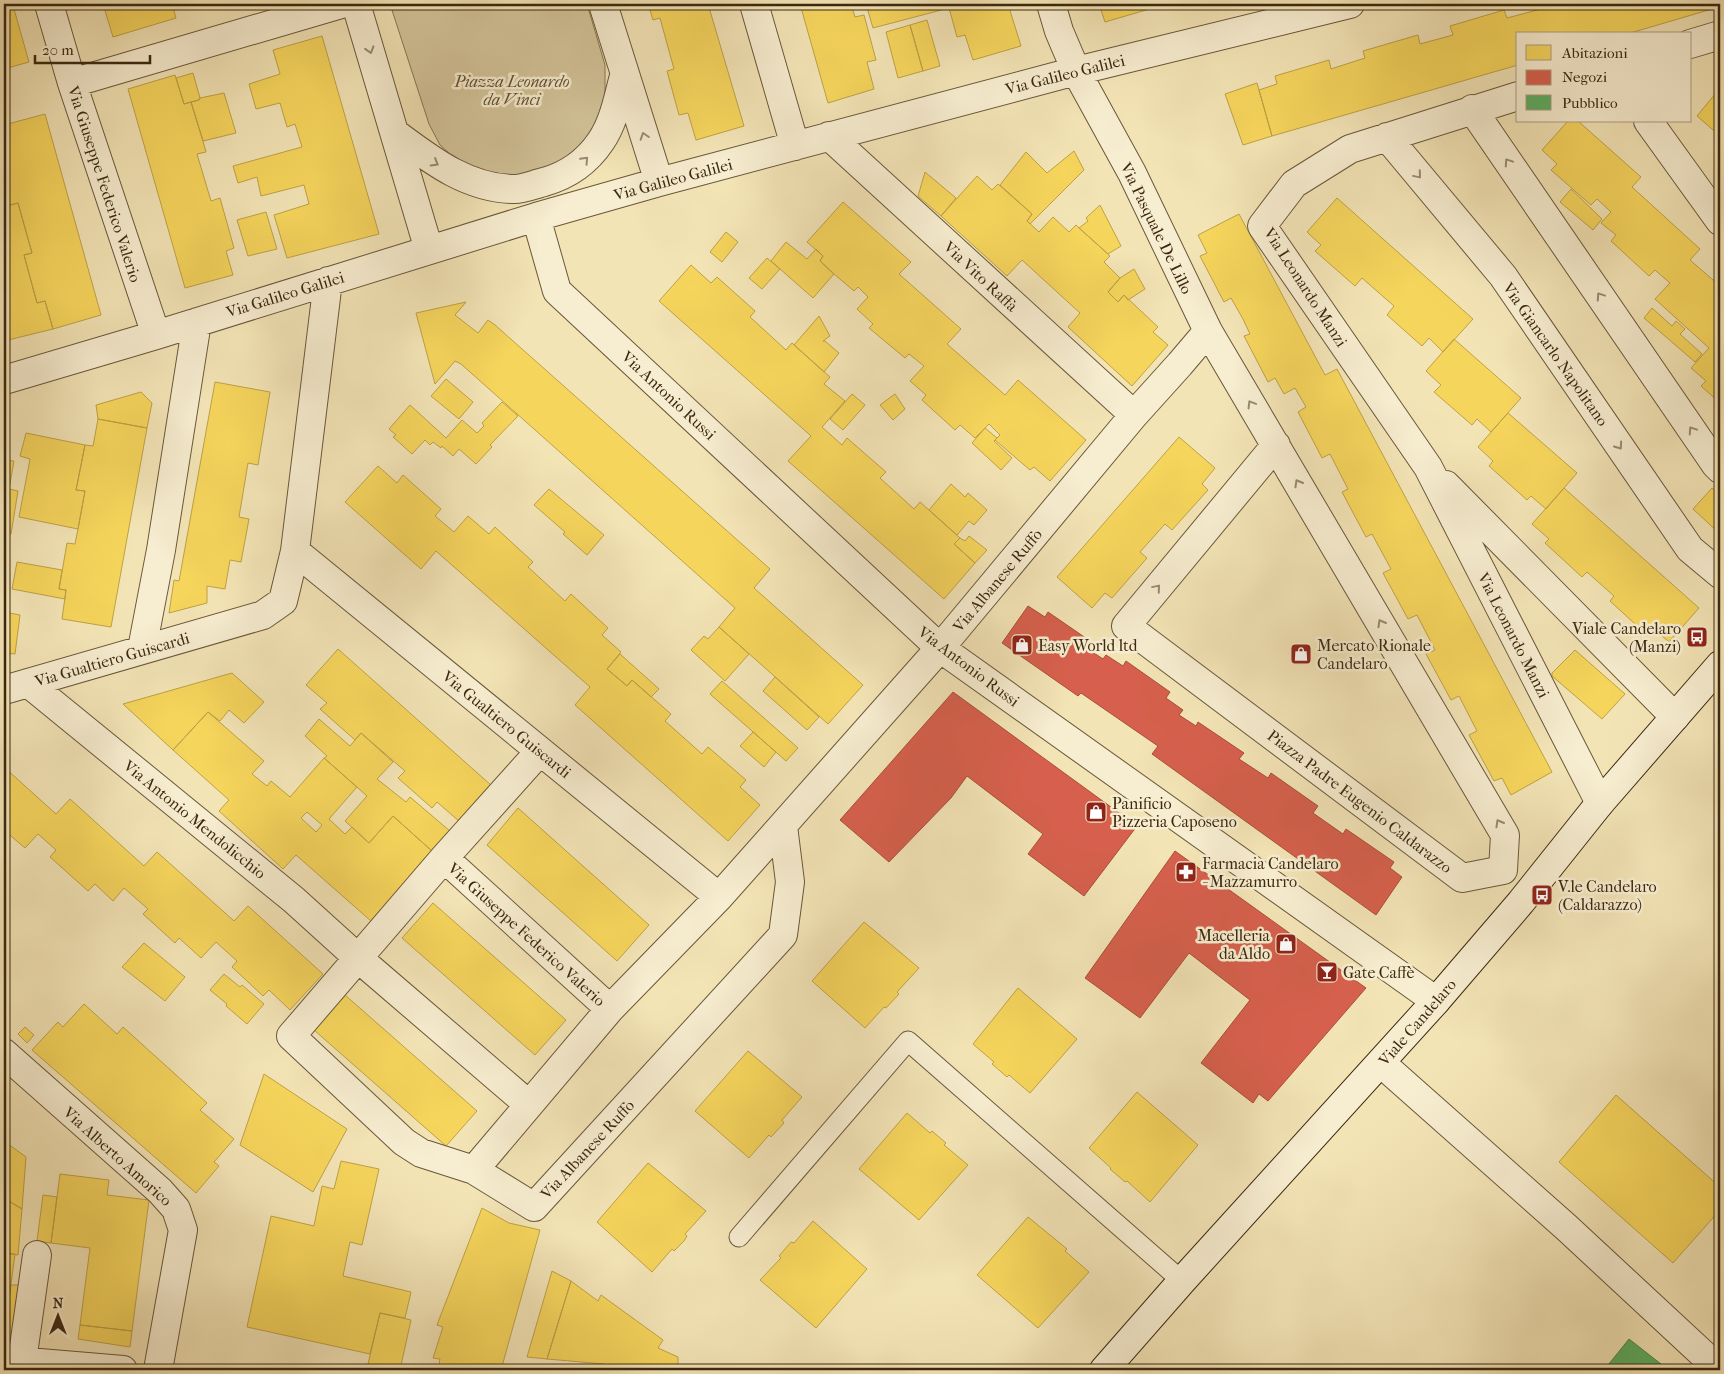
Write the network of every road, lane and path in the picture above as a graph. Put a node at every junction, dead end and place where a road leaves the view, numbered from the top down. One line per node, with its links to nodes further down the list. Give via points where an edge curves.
1 (49, 4): 12 (street, Via Giuseppe Federico Valerio)
2 (341, 4): 12 (street)
3 (356, 4): 16 (street, one-way to 16)
4 (602, 4): 11 (street)
5 (754, 4): 19 (street)
6 (1051, 4): 10 (street, Via Pasquale De Lillo)
7 (1349, 4): 10 (street, Via Galileo Galilei)
8 (1720, 35): 9 (street)
9 (1692, 43)
10 (1076, 71): 17 (street, Via Galileo Galilei); 26 (street, Via Pasquale De Lillo, via 1132,173)
11 (624, 76): 16 (street, one-way to 11, via 428,159 468,180 516,189 553,179 581,165 602,140); 20 (street, one-way to 11)
12 (72, 83): 27 (street, Via Giuseppe Federico Valerio)
13 (1516, 97): 14 (street, Via Leonardo Manzi)
14 (1472, 109): 18 (street, Via Leonardo Manzi); 32 (street, one-way to 14)
15 (1649, 122): 22 (street)
16 (396, 134): 23 (street)
17 (829, 136): 19 (street, Via Galileo Galilei); 29 (street, Via Vito Raffa)
18 (1387, 137): 31 (street, Via Leonardo Manzi, via 1350,148 1294,184 1262,226); 34 (street, Via Giancarlo Napolitano, one-way to 34, via 1502,276 1690,549)
19 (795, 146): 20 (street, Via Galileo Galilei)
20 (659, 182): 21 (street, Via Galileo Galilei)
21 (536, 217): 23 (street, Via Galileo Galilei); 35 (street, Via Antonio Russi, via 557,291)
22 (1720, 221)
23 (430, 250): 24 (street, Via Galileo Galilei)
24 (328, 281): 25 (street, Via Galileo Galilei); 33 (street, Via Gualtiero Guiscardi)
25 (196, 322): 27 (street, Via Galileo Galilei); 36 (street, via 162,550)
26 (1208, 331): 29 (street, Via Albanese Ruffo); 30 (street, Via Pasquale De Lillo, one-way to 26)
27 (156, 335): 28 (street, Via Galileo Galilei)
28 (4, 380)
29 (1134, 416): 35 (street, Via Albanese Ruffo)
30 (1276, 446): 44 (street, one-way to 30, via 1505,835); 44 (street, Piazza Padre Eugenio Caldarazzo, one-way to 30, via 1462,878 1126,626)
31 (1428, 466): 39 (street, Via Leonardo Manzi); 41 (street, Via Leonardo Manzi)
32 (1720, 469)
33 (295, 552): 36 (street, Via Gualtiero Guiscardi, via 284,601 263,615); 40 (street, Via Gualtiero Guiscardi)
34 (1720, 574)
35 (940, 648): 42 (street, Via Albanese Ruffo); 48 (street, Via Antonio Russi)
36 (142, 649): 38 (street, Via Gualtiero Guiscardi)
37 (1720, 665): 39 (street, Viale Candelaro)
38 (16, 686): 47 (street, Via Antonio Mendolicchio, via 294,900)
39 (1675, 717): 41 (street, Viale Candelaro)
40 (540, 751): 43 (street); 45 (street, Via Gualtiero Guiscardi)
41 (1600, 803): 46 (street, Viale Candelaro)
42 (782, 826): 45 (street, Via Albanese Ruffo); 53 (street, Via Albanese Ruffo, via 790,882 783,935 534,1207)
43 (444, 858): 47 (street); 49 (street, Via Giuseppe Federico Valerio)
44 (1504, 870): 46 (street)
45 (719, 897): 49 (street, Via Albanese Ruffo)
46 (1521, 902): 48 (street, Viale Candelaro)
47 (358, 958): 52 (street, Via Antonio Mendolicchio); 53 (street, via 291,1036 404,1142 421,1153)
48 (1436, 1001): 51 (street, Viale Candelaro)
49 (610, 1009): 52 (street, Via Albanese Ruffo)
50 (4, 1053): 59 (street, Via Alberto Amorico, via 160,1191 176,1209 183,1230)
51 (1382, 1063): 56 (street, Viale Candelaro); 61 (street)
52 (528, 1104): 53 (street, Via Albanese Ruffo)
53 (474, 1170)
54 (739, 1237): 56 (lane, via 908,1041)
55 (37, 1255): 57 (street)
56 (1182, 1281): 60 (street, Viale Candelaro)
57 (13, 1360): 58 (street)
58 (123, 1370)
59 (158, 1370)
60 (1104, 1370)
61 (1720, 1370)

